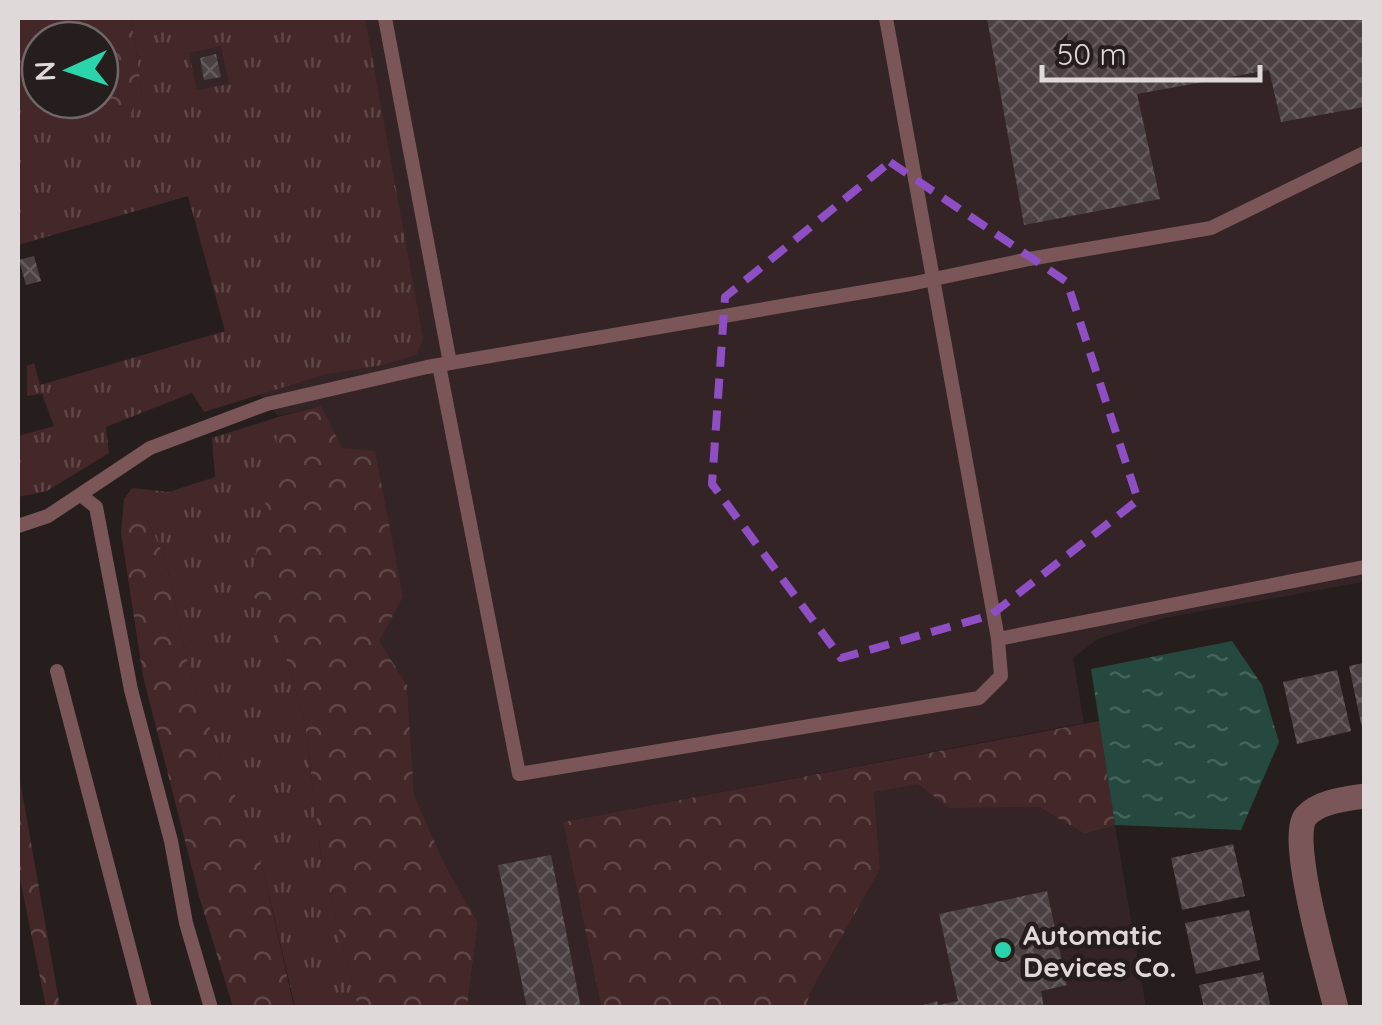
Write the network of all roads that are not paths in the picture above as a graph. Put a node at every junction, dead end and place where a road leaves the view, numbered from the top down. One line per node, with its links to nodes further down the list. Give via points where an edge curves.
1 (385, 18): 5 (lane)
2 (886, 18): 4 (lane)
3 (1364, 153): 4 (lane, via 1211,228)
4 (934, 278): 5 (lane); 9 (lane)
5 (444, 364): 6 (lane, via 267,404 189,432 150,448); 9 (lane, via 519,774 979,698 1001,676)
6 (82, 496): 7 (lane); 13 (lane, via 96,507 130,690)
7 (18, 526)
8 (1364, 566): 9 (lane)
9 (998, 639)
10 (56, 671): 12 (lane)
11 (1364, 796): 14 (street, via 1315,810 1300,828 1301,860)
12 (144, 1008)
13 (211, 1008)
14 (1336, 1008)

